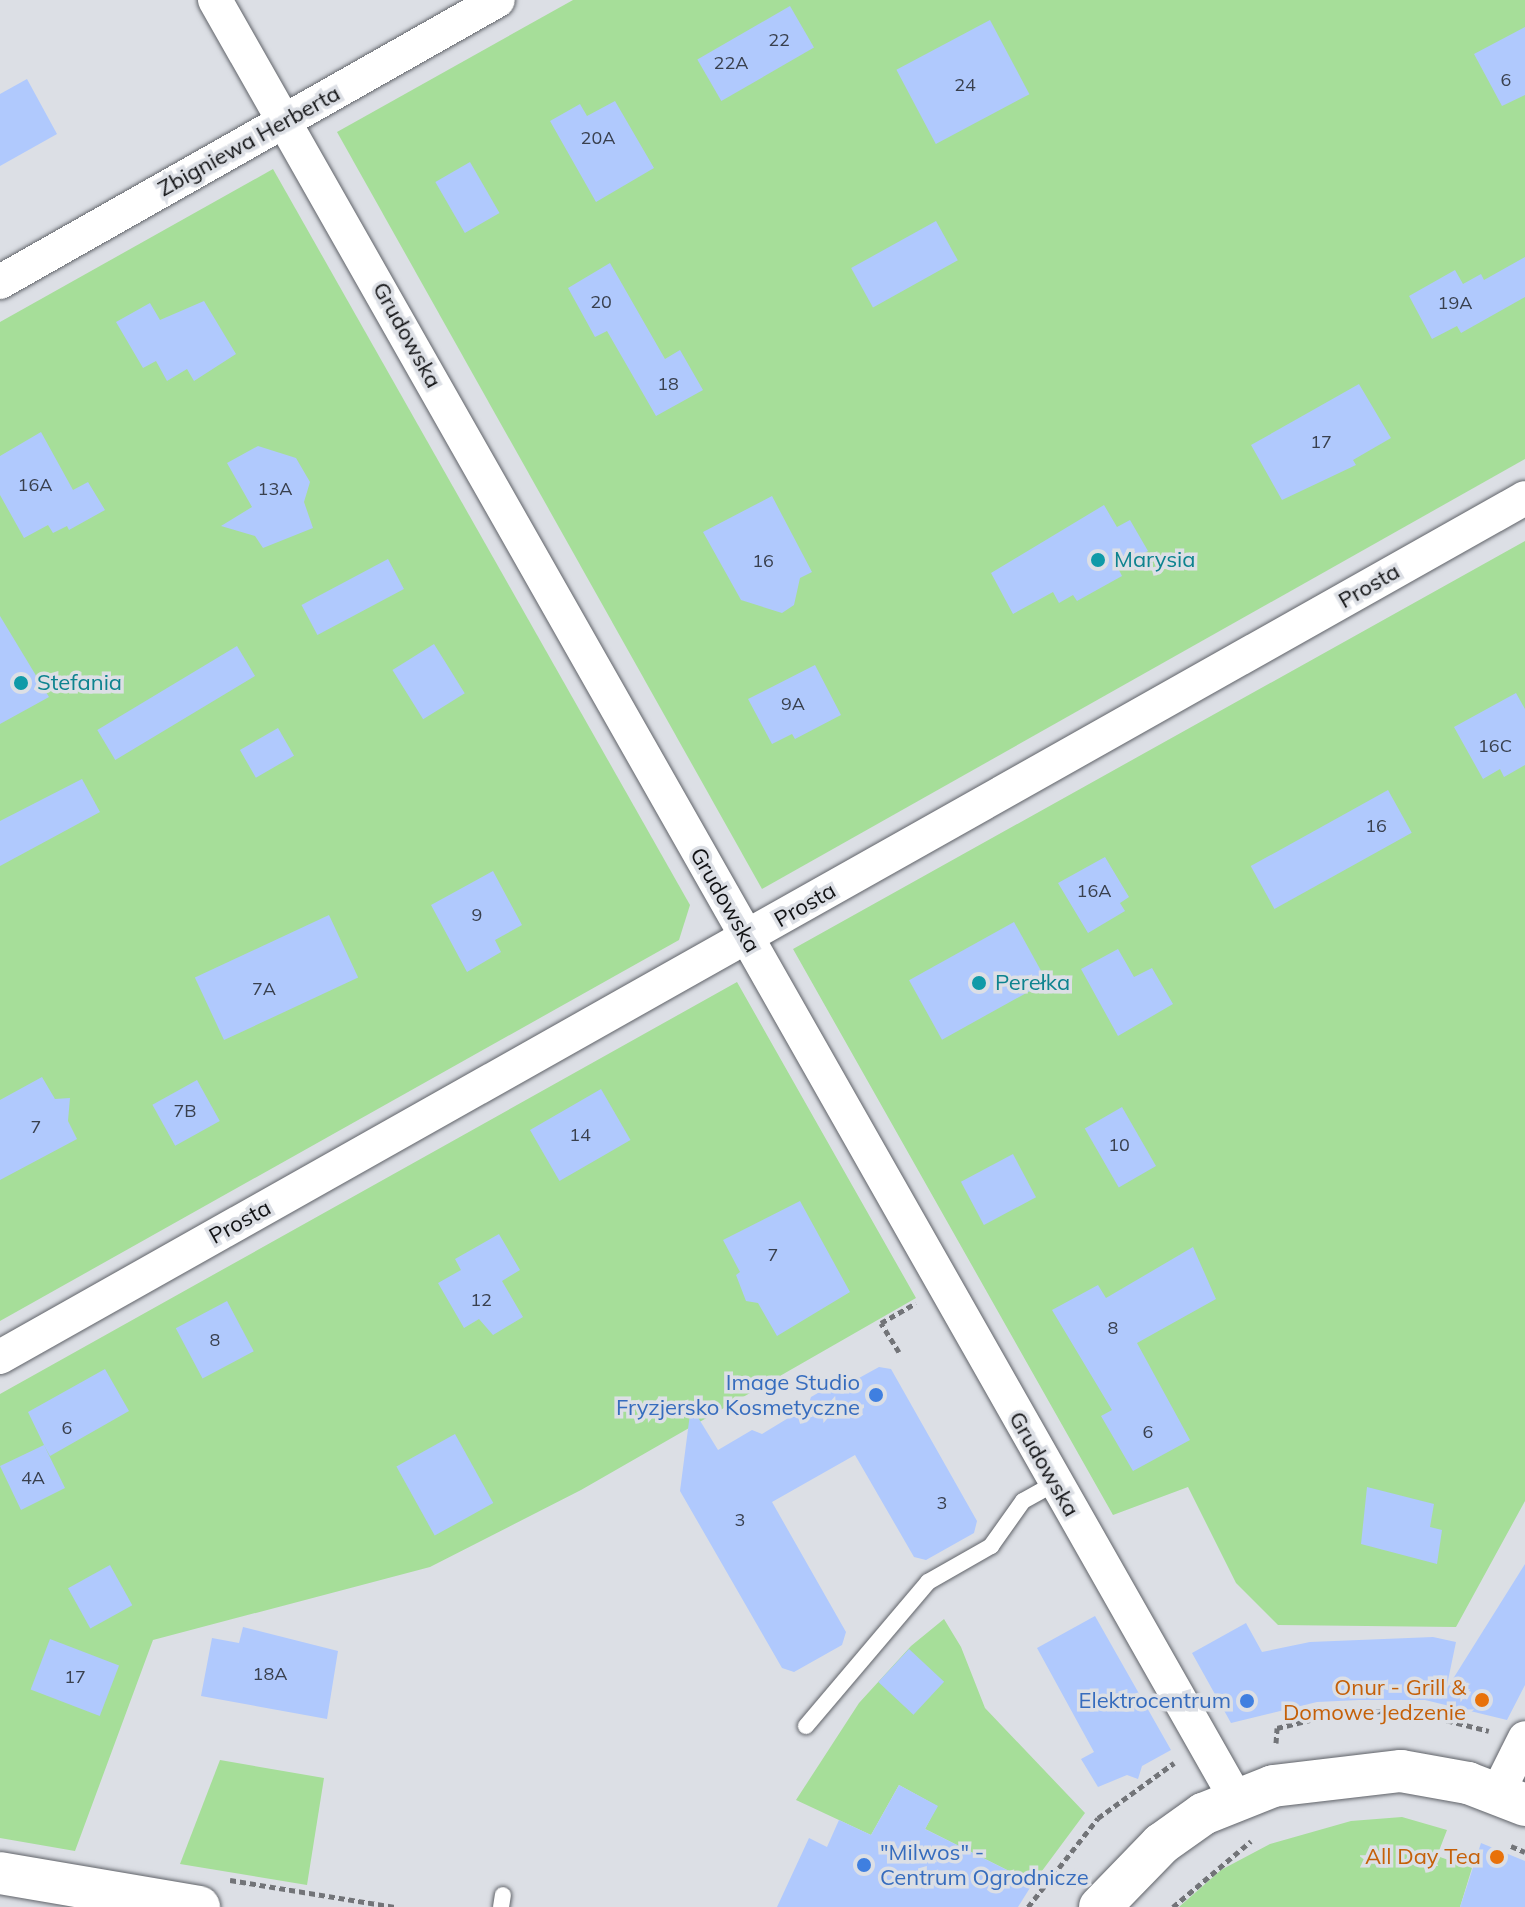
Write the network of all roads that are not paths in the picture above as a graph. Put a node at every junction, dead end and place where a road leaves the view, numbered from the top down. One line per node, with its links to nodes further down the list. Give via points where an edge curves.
1 (215, 0): 3 (street, Grudowska)
2 (498, 0): 3 (street, Zbigniewa Herberta)
3 (285, 120): 4 (street, Zbigniewa Herberta); 6 (street, Grudowska)
4 (0, 282)
5 (1525, 498): 6 (street, Prosta)
6 (747, 938): 7 (street, Prosta); 8 (street, Grudowska)
7 (0, 1357)
8 (1055, 1483): 9 (lane, via 1023,1501 991,1546 928,1582); 11 (street, Grudowska)
9 (806, 1726)
10 (1513, 1737): 12 (street)
11 (1236, 1799): 12 (street, via 1294,1783 1391,1772 1444,1777); 15 (street, via 1203,1814 1161,1844)
12 (1512, 1799)
13 (0, 1873): 14 (street)
14 (199, 1907)
15 (1100, 1907)

